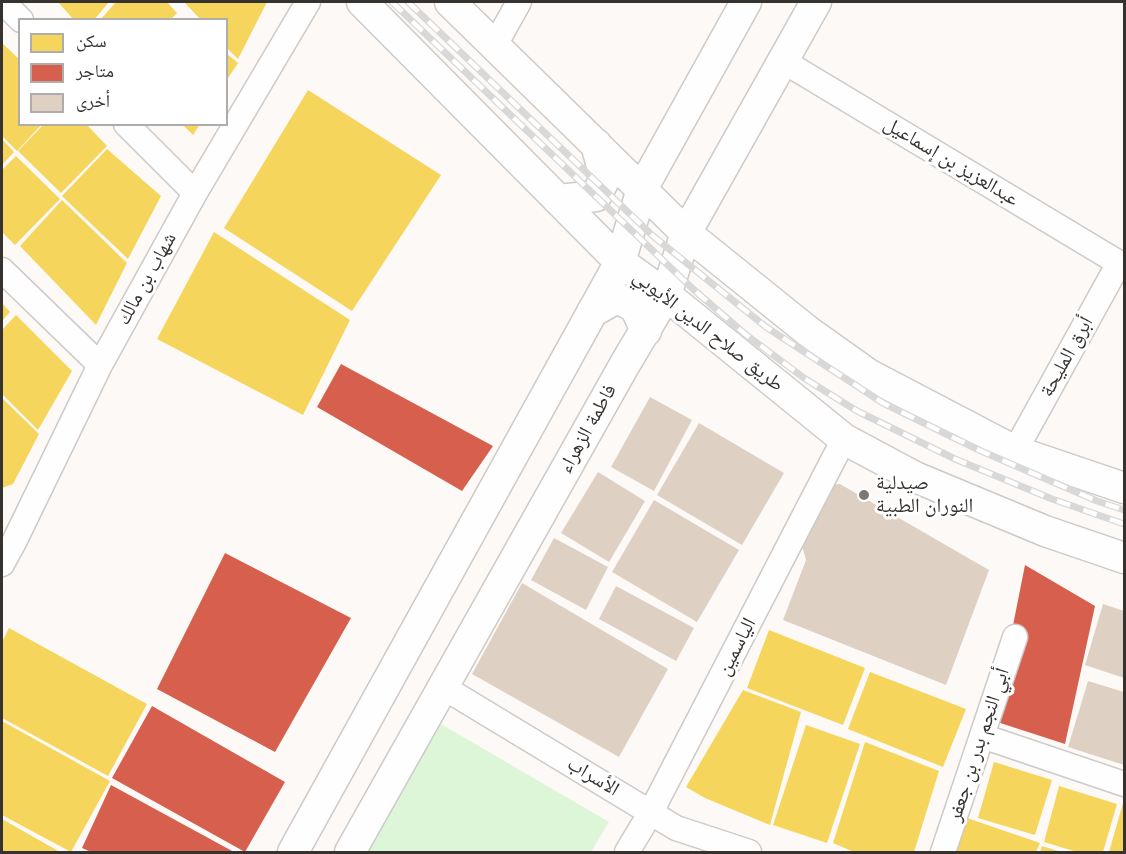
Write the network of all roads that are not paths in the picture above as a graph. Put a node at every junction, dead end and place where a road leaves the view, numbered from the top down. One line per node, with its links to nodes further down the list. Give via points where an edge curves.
1 (3, 2): 8 (street)
2 (308, 2): 14 (street, شهاب بن مالك)
3 (362, 2): 15 (main road, طريق صلاح الدين الأيوبي)
4 (450, 2): 9 (main road)
5 (519, 2): 9 (street)
6 (746, 2): 13 (main road)
7 (816, 2): 10 (main road, فاطمة الزهراء)
8 (19, 18)
9 (495, 45): 12 (main road)
10 (783, 61): 16 (main road, فاطمة الزهراء); 18 (street, عبدالعزيز بن إسماعيل)
11 (128, 126): 14 (street)
12 (596, 144): 13 (main road); 15 (main road, via 605,178 596,196)
13 (642, 189): 16 (main road); 17 (main road)
14 (195, 193): 23 (street, شهاب بن مالك)
15 (559, 200): 17 (main road, طريق صلاح الدين الأيوبي)
16 (686, 233): 20 (main road, فاطمة الزهراء); 25 (main road, via 868,374)
17 (620, 261): 20 (main road, طريق صلاح الدين الأيوبي); 21 (main road)
18 (1119, 263): 25 (street, أبرق المليحة)
19 (2, 270): 23 (street)
20 (666, 296): 22 (main road, فاطمة الزهراء); 24 (main road, طريق صلاح الدين الأيوبي)
21 (592, 312): 22 (main road, via 617,298 635,308); 35 (main road)
22 (646, 331): 31 (main road, فاطمة الزهراء)
23 (100, 365): 27 (street, شهاب بن مالك)
24 (844, 439): 28 (main road, طريق صلاح الدين الأيوبي, via 915,477 1045,531); 34 (street, الياسمين)
25 (1015, 451): 26 (main road)
26 (1125, 488)
27 (8, 536): 29 (street, شهاب بن مالك)
28 (1125, 558)
29 (2, 564)
30 (1015, 637): 32 (street, أبي النجم بدر بن جعفر)
31 (443, 687): 34 (street, الأسراب); 36 (main road, فاطمة الزهراء)
32 (982, 736): 33 (street); 39 (street, أبي النجم بدر بن جعفر)
33 (1125, 784)
34 (651, 812): 37 (street, الياسمين); 38 (street, الأسراب, via 676,828)
35 (293, 852)
36 (350, 852)
37 (627, 852)
38 (748, 852)
39 (943, 852)

